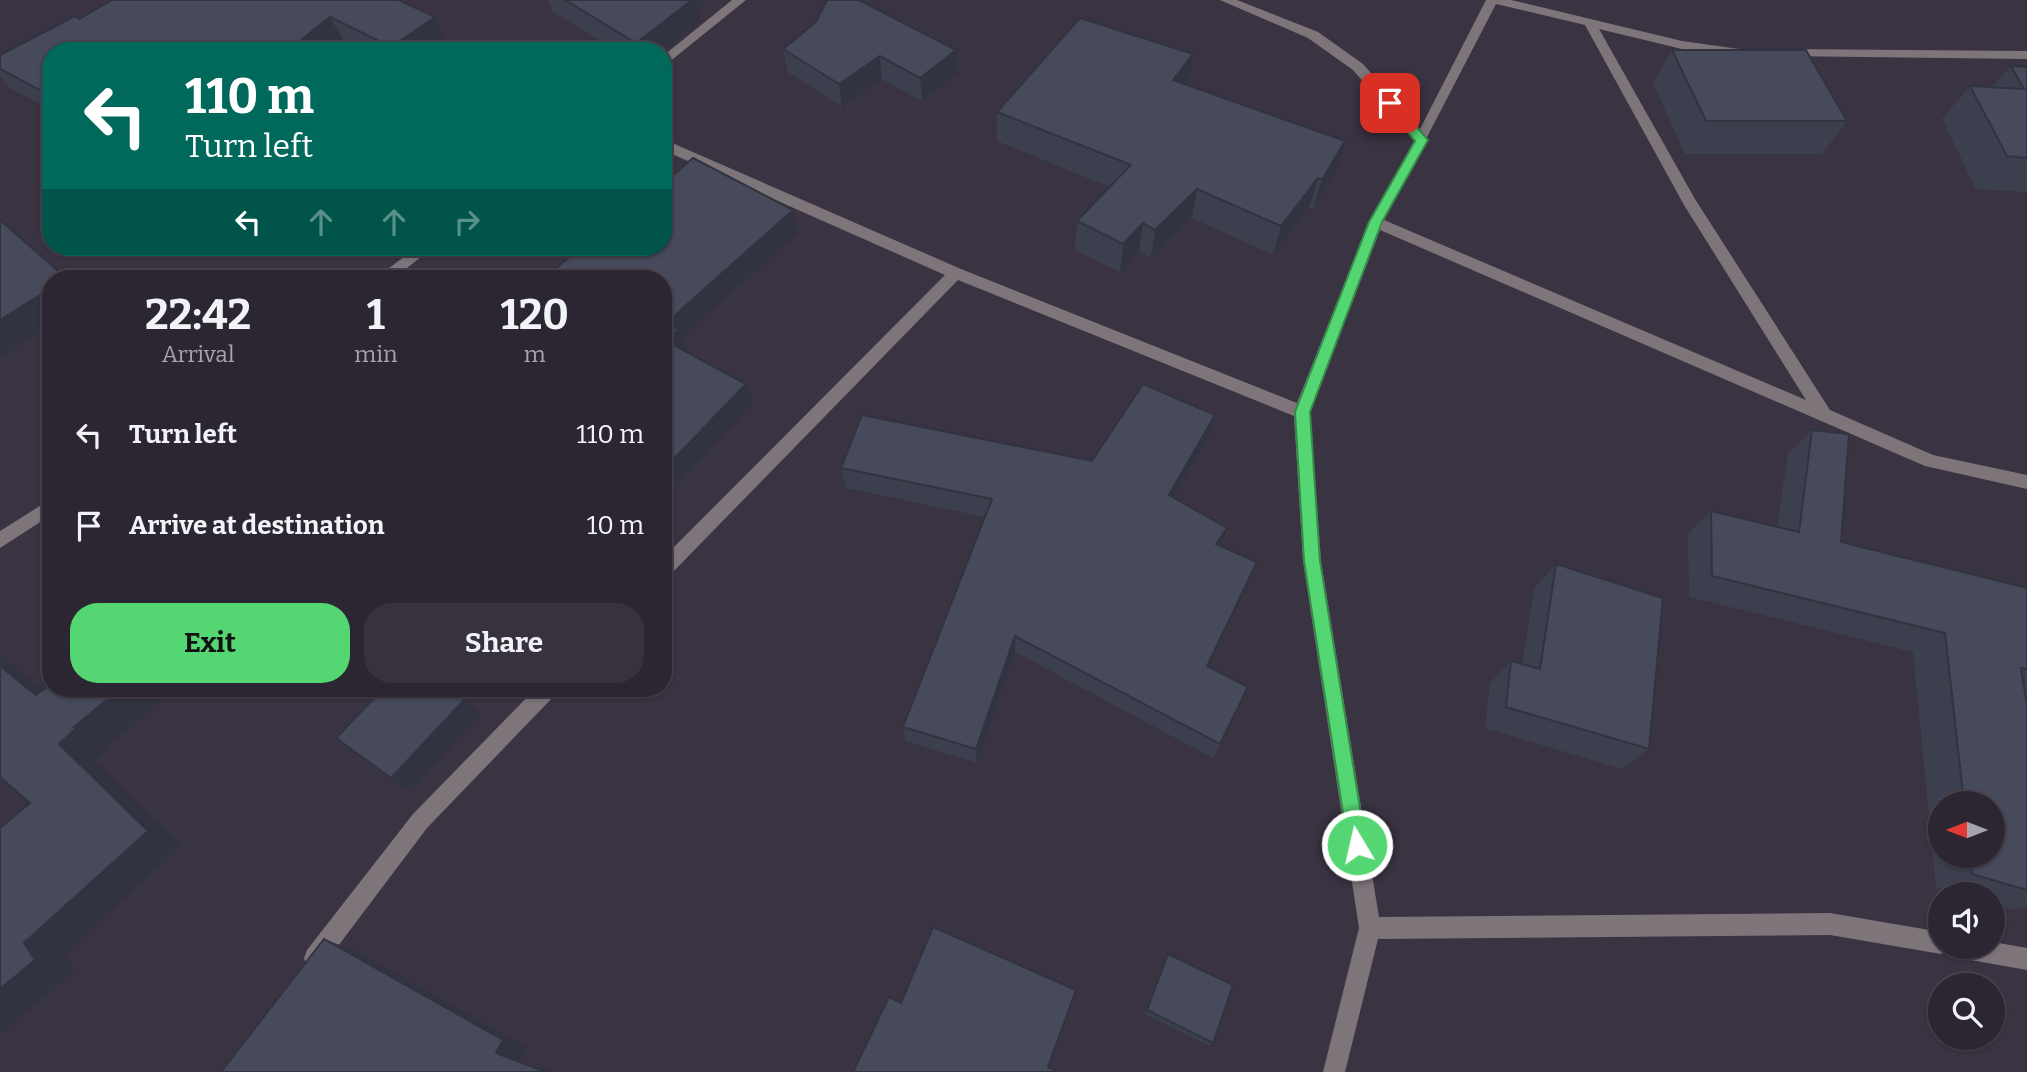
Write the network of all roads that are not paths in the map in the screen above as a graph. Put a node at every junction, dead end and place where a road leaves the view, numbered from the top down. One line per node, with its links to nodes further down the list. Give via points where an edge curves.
1 (740, 0): 8 (street)
2 (1226, 0): 9 (street, via 1313,35 1358,67)
3 (1493, 0): 4 (street); 9 (street)
4 (1589, 22): 5 (street, via 1682,45); 16 (street, via 1689,201)
5 (1748, 53)
6 (1773, 53): 7 (street)
7 (2027, 55)
8 (672, 56)
9 (1421, 140): 11 (street)
10 (672, 148): 14 (street)
11 (1376, 222): 15 (street); 16 (street)
12 (414, 256): 13 (street)
13 (394, 270)
14 (956, 273): 15 (street); 20 (street)
15 (1302, 412): 22 (street, via 1312,561)
16 (1824, 415): 17 (street, via 1931,461)
17 (2027, 482)
18 (42, 512): 19 (street)
19 (0, 540)
20 (672, 561)
21 (540, 697): 26 (street, via 420,821)
22 (1370, 928): 23 (street, via 1830,924); 27 (street)
23 (1928, 941)
24 (2005, 955): 25 (street)
25 (2027, 959)
26 (303, 974)
27 (1334, 1072)

